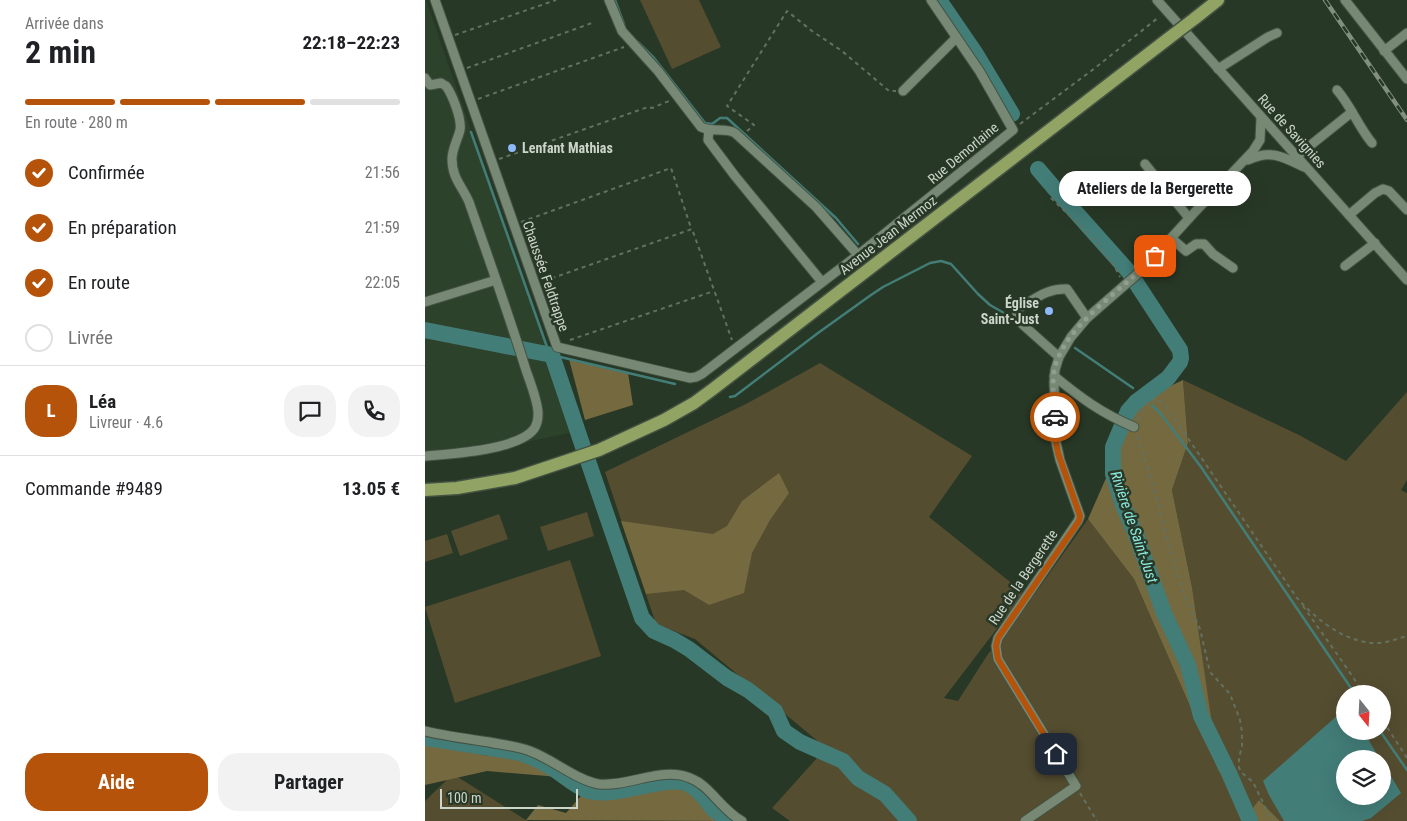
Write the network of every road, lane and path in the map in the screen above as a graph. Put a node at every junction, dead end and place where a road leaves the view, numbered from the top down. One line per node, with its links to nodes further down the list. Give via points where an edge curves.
1 (435, 0): 12 (street, Chaussée Feldtrappe)
2 (556, 0): 12 (path)
3 (609, 0): 14 (street, via 619,27)
4 (931, 0): 13 (street, Rue Demorlaine)
5 (1157, 0): 8 (street, Rue de Savignies)
6 (1218, 0): 60 (main road, Avenue Jean Mermoz, bridge, via 703,396 641,432)
7 (1345, 0): 15 (street)
8 (1167, 11): 16 (street, Rue de Savignies); 28 (path)
9 (592, 23): 17 (path)
10 (1277, 32): 16 (street)
11 (1407, 33): 15 (street)
12 (448, 38): 17 (street, Chaussée Feldtrappe)
13 (956, 38): 21 (street); 28 (street, Rue Demorlaine, via 985,80)
14 (631, 42): 22 (street); 23 (path)
15 (1384, 51): 18 (street)
16 (1218, 69): 25 (street, Rue de Savignies)
17 (460, 70): 23 (street, Chaussée Feldtrappe)
18 (1407, 79)
19 (427, 83): 47 (street, via 446,86 459,117 461,128 452,157 456,180 469,202)
20 (1337, 90): 24 (street)
21 (903, 91): 26 (path, via 889,91 787,11 727,106)
22 (678, 97): 27 (street, via 701,127); 31 (path)
23 (471, 101): 31 (street, Chaussée Feldtrappe)
24 (1352, 112): 29 (street); 30 (street)
25 (1261, 118): 30 (street, Rue de Savignies); 33 (street, Rue de la Bergerette, via 1257,146)
26 (754, 125)
27 (709, 130): 43 (street, via 735,133 817,207); 48 (street, via 708,140)
28 (1013, 130): 43 (street, Rue Demorlaine)
29 (1371, 143)
30 (1297, 156): 34 (street, Rue de Savignies)
31 (492, 162): 39 (street, Chaussée Feldtrappe)
32 (1145, 164): 38 (street)
33 (1236, 169): 34 (street, Rue de la Bergerette, via 1257,156 1268,154); 38 (street, Rue de la Bergerette)
34 (1309, 169): 37 (street, Rue de Savignies)
35 (1051, 198): 49 (path, via 1104,251)
36 (1407, 210): 37 (street, via 1392,193 1383,189)
37 (1349, 215): 42 (street, Rue de Savignies)
38 (1189, 218): 41 (street, Rue de la Bergerette)
39 (514, 224): 40 (path, via 671,168); 50 (street, Chaussée Feldtrappe)
40 (692, 229): 50 (path); 51 (path)
41 (1171, 238): 45 (street, via 1186,251 1196,244 1204,244); 49 (street, Rue de la Bergerette)
42 (1375, 243): 44 (street); 46 (street, Rue de Savignies)
43 (858, 255): 48 (street, Chaussée Feldtrappe)
44 (1345, 266)
45 (1233, 268)
46 (1406, 275)
47 (496, 280): 52 (street); 59 (street, via 522,356 538,412 537,421 533,430 511,443 457,454)
48 (822, 282): 55 (street, Chaussée Feldtrappe)
49 (1126, 284): 53 (street, Rue de la Bergerette)
50 (534, 285): 54 (street, Chaussée Feldtrappe)
51 (714, 291): 54 (path); 55 (path)
52 (425, 302)
53 (1087, 318): 56 (street, Rue de la Bergerette); 56 (street, via 1067,290 1047,292 1019,308 1017,313 1022,324)
54 (557, 347): 55 (street, Chaussée Feldtrappe, via 690,378 702,374)
55 (735, 349)
56 (1059, 356): 57 (street, Rue de la Bergerette)
57 (1054, 376): 58 (street, via 1092,406); 69 (street, Rue de la Bergerette, via 1056,442 1079,521 998,638 996,650 998,659)
58 (1127, 424): 63 (path, via 1147,402 1161,401 1167,406); 75 (path, via 1157,498 1169,547 1200,630 1210,672 1230,694 1240,720 1242,746 1239,768 1253,782)
59 (425, 456)
60 (558, 464): 61 (main road, Avenue Jean Mermoz, via 478,480); 62 (main road, Avenue Jean Mermoz, via 505,480)
61 (425, 484)
62 (425, 490)
63 (1297, 598): 64 (path, via 1318,618 1352,639 1373,643); 65 (path)
64 (1407, 636)
65 (1359, 685)
66 (425, 731): 72 (street, via 513,746 551,760 599,784 624,783 669,774 686,776 700,783)
67 (1391, 733): 68 (path)
68 (1407, 758)
69 (1076, 786): 73 (street); 74 (path)
70 (714, 818): 71 (path)
71 (712, 821)
72 (742, 821)
73 (1025, 821)
74 (1097, 821)
75 (1272, 821)

